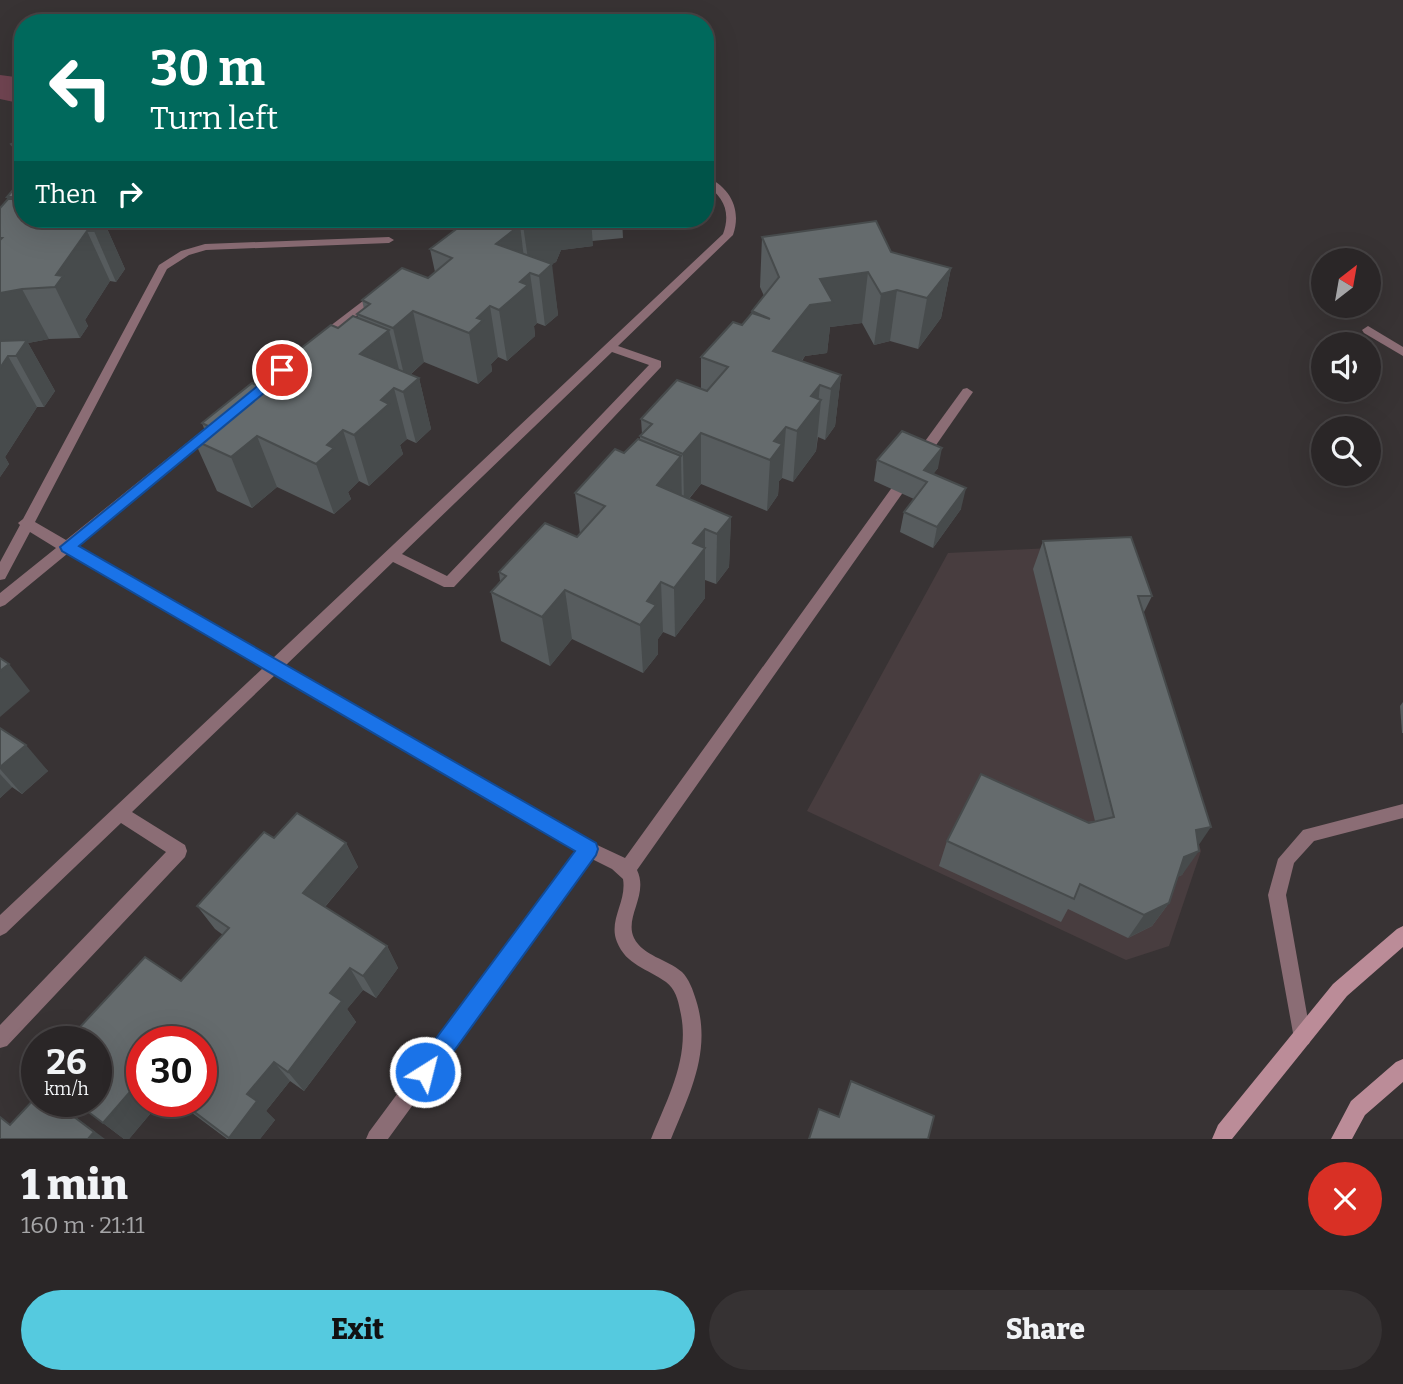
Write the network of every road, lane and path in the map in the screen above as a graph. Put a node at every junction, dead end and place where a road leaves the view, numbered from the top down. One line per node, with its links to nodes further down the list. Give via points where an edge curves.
1 (714, 185): 5 (street, via 733,210 728,235)
2 (389, 240): 10 (street, via 205,247 169,262)
3 (390, 282): 8 (street)
4 (1368, 330): 6 (street)
5 (610, 347): 12 (street); 12 (street, via 657,364 449,583)
6 (1403, 352)
7 (967, 392): 19 (street)
8 (239, 406)
9 (218, 424): 11 (street)
10 (25, 523): 11 (street); 13 (street)
11 (67, 547): 14 (street); 15 (street)
12 (391, 555): 15 (street)
13 (0, 575)
14 (0, 601)
15 (274, 667): 17 (street); 18 (street)
16 (1403, 811): 22 (street, via 1309,835 1287,859 1277,895)
17 (119, 813): 20 (street); 23 (street, via 179,850)
18 (589, 849): 19 (street); 25 (street)
19 (627, 870): 26 (street, via 633,895 621,926 624,938 638,956 675,978 695,1025 694,1055)
20 (0, 927)
21 (1403, 935): 22 (main road, via 1340,990)
22 (1302, 1037): 27 (main road)
23 (0, 1039)
24 (1403, 1069): 28 (main road, via 1358,1108)
25 (376, 1139)
26 (661, 1139)
27 (1222, 1139)
28 (1342, 1139)

